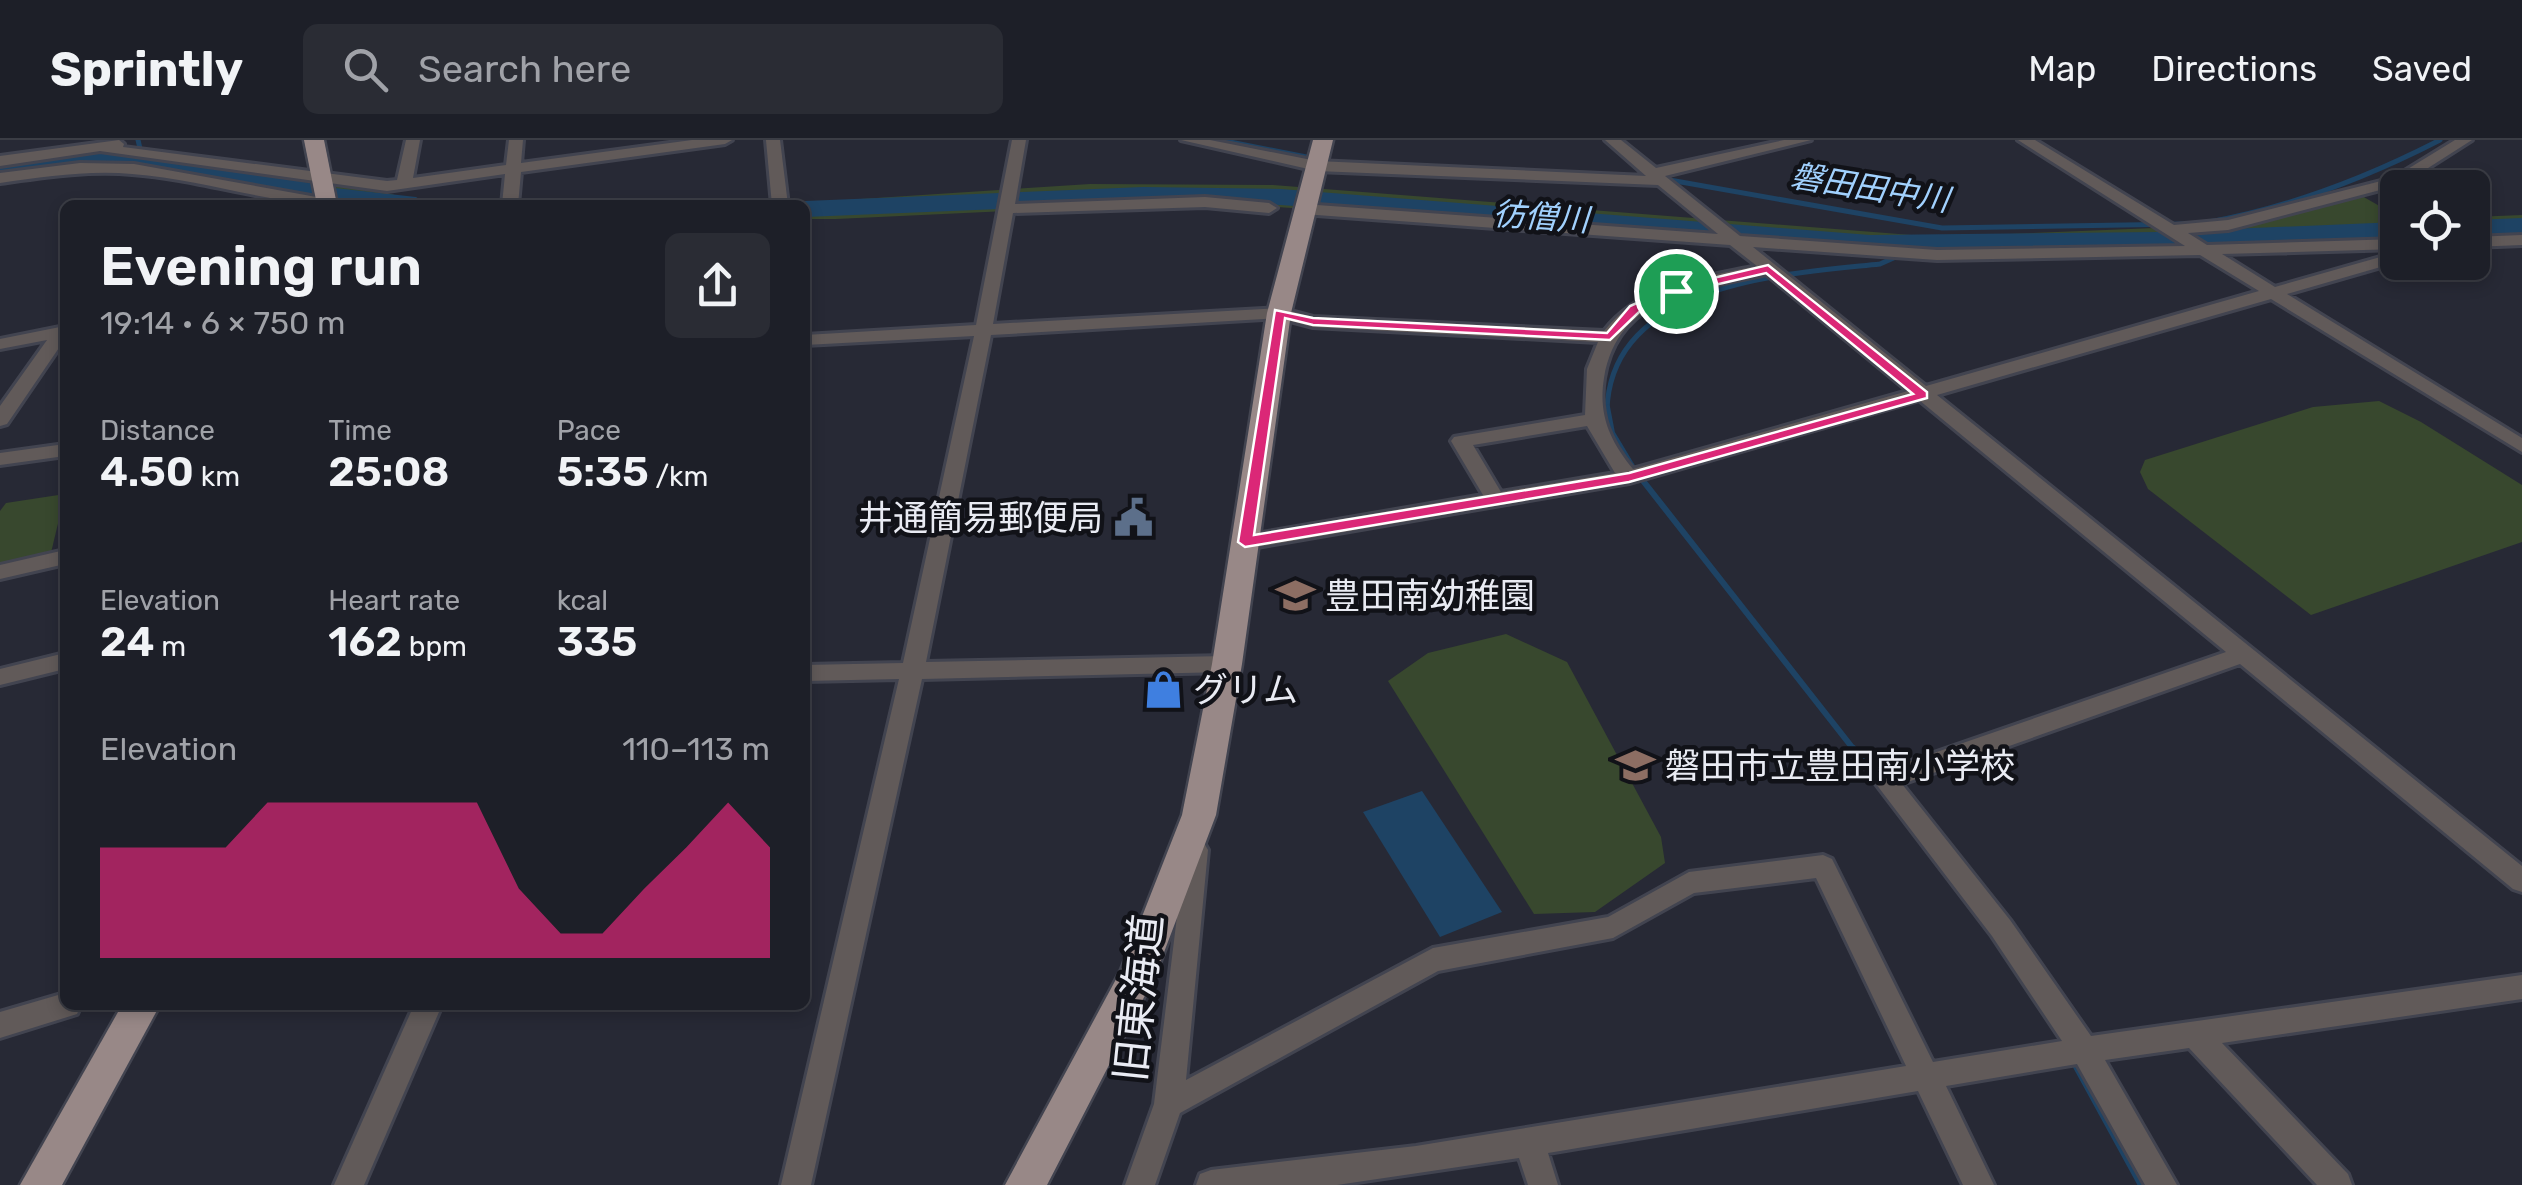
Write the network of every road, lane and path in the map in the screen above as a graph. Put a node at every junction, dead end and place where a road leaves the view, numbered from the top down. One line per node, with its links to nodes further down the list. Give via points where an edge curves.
1 (135, 140): 14 (street)
2 (314, 140): 23 (main road)
3 (413, 140): 21 (street)
4 (516, 140): 18 (street)
5 (725, 140): 18 (street)
6 (773, 140): 26 (street)
7 (1019, 140): 29 (street)
8 (1188, 140): 16 (street)
9 (1323, 140): 16 (main road)
10 (1612, 140): 20 (street)
11 (1804, 140): 20 (street)
12 (2025, 140): 30 (street)
13 (2465, 140): 30 (street, via 2398,181 2228,224)
14 (106, 149): 15 (street); 17 (street)
15 (0, 162)
16 (1317, 166): 20 (street); 27 (main road)
17 (274, 169): 22 (street); 23 (street)
18 (514, 169): 21 (street); 25 (street)
19 (0, 178): 22 (street, via 118,167)
20 (1657, 178): 31 (street)
21 (404, 184): 23 (street)
22 (246, 188): 23 (street); 24 (street)
23 (327, 196)
24 (241, 200)
25 (511, 200)
26 (779, 200)
27 (1306, 200): 31 (street); 39 (main road)
28 (1269, 208): 29 (street, via 1205,202)
29 (1007, 209): 40 (street)
30 (2170, 230): 35 (street)
31 (1732, 239): 35 (street, via 2004,256); 37 (street)
32 (2522, 240): 33 (street)
33 (2490, 241)
34 (2380, 244): 35 (street)
35 (2202, 249): 38 (street)
36 (2380, 262): 38 (street)
37 (1768, 269): 43 (street, via 1676,291 1634,309); 46 (street)
38 (2271, 294): 46 (street); 49 (street)
39 (1279, 313): 40 (street); 43 (street, via 1313,322); 54 (main road)
40 (986, 327): 44 (street); 60 (street)
41 (60, 332): 45 (street)
42 (60, 335): 48 (street)
43 (1610, 336): 47 (street, via 1591,389)
44 (810, 340)
45 (0, 344)
46 (1923, 395): 52 (street); 57 (street)
47 (1596, 419): 52 (street, via 1601,439); 53 (street, via 1461,441)
48 (0, 420)
49 (2522, 446)
50 (60, 451): 51 (street)
51 (0, 459)
52 (1629, 478): 53 (street)
53 (1495, 499): 54 (street)
54 (1245, 542): 59 (main road)
55 (60, 558): 56 (street)
56 (0, 572)
57 (2245, 654): 64 (street); 71 (street, via 1885,780)
58 (60, 663): 62 (street)
59 (1227, 664): 60 (street); 63 (main road)
60 (915, 670): 61 (street); 78 (street)
61 (810, 673)
62 (2, 682)
63 (1198, 815): 73 (street, 旧東海道); 79 (main road, via 1137,976)
64 (2522, 881)
65 (2522, 986): 70 (street)
66 (60, 1007): 69 (street)
67 (139, 1010): 76 (main road)
68 (426, 1010): 77 (street)
69 (0, 1026)
70 (2195, 1034): 71 (street); 85 (street)
71 (2084, 1050): 72 (street); 84 (street)
72 (1924, 1078): 73 (street, via 1823,866 1689,884 1613,927 1433,960); 74 (street); 83 (street)
73 (1169, 1104): 80 (street, 旧東海道)
74 (1529, 1142): 75 (street); 82 (street)
75 (1418, 1173): 81 (street)
76 (40, 1185)
77 (349, 1185)
78 (796, 1185)
79 (1025, 1185)
80 (1140, 1185)
81 (1211, 1185)
82 (1543, 1185)
83 (1979, 1185)
84 (2162, 1185)
85 (2337, 1185)

